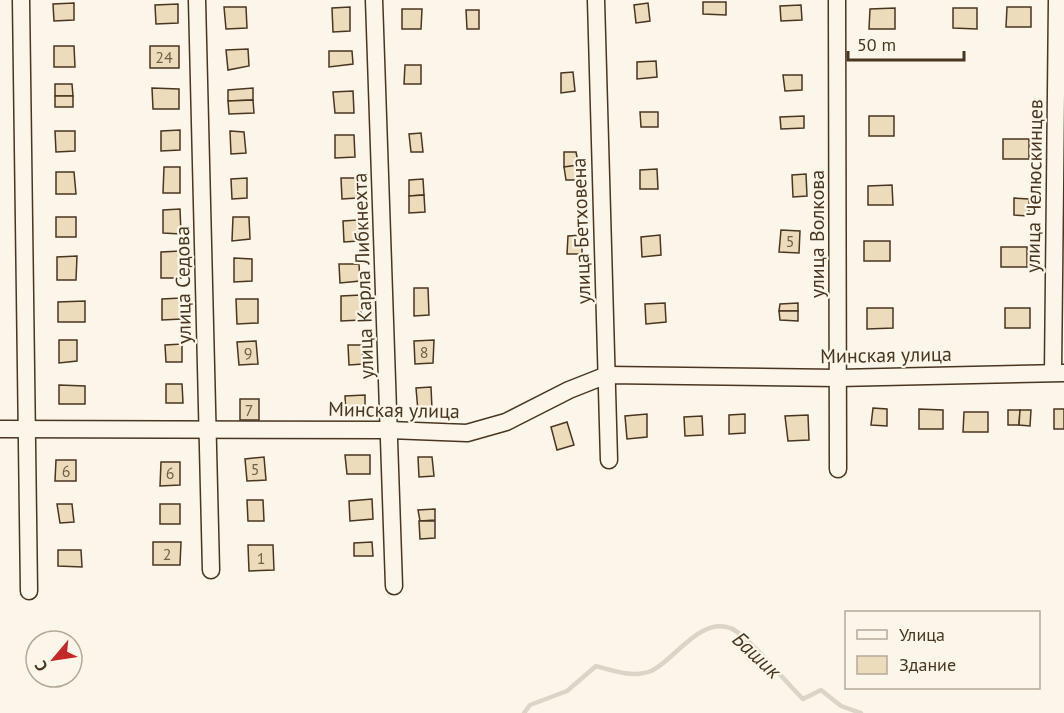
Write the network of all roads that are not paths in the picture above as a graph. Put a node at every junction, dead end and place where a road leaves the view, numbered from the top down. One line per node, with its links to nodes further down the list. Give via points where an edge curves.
1 (21, 0): 11 (street)
2 (197, 0): 12 (street, улица Седова)
3 (374, 0): 13 (street, улица Карла Либкнехта)
4 (596, 0): 8 (street, улица Бетховена)
5 (837, 0): 9 (street, улица Волкова)
6 (1057, 0): 7 (street, улица Челюскинцев)
7 (1059, 372): 9 (street, Минская улица)
8 (607, 375): 9 (street, Минская улица); 13 (street, Минская улица, via 506,422 466,433); 14 (street, улица Бетховена)
9 (838, 378): 15 (street, улица Волкова)
10 (0, 429): 11 (street, Минская улица)
11 (27, 430): 12 (street, Минская улица); 18 (street)
12 (207, 430): 13 (street, Минская улица); 16 (street, улица Седова)
13 (389, 430): 17 (street, улица Карла Либкнехта)
14 (609, 460)
15 (838, 469)
16 (211, 570)
17 (394, 586)
18 (29, 591)

